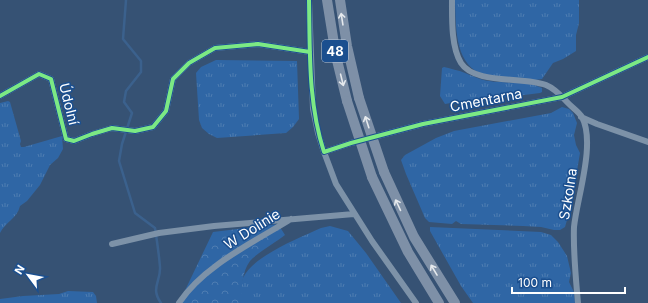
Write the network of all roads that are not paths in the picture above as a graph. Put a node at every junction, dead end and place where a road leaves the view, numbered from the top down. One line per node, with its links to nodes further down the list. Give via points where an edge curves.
1 (309, 0): 5 (street)
2 (327, 0): 19 (highway, 48, one-way to 19, bridge, via 347,102 372,177 408,252)
3 (340, 0): 20 (highway, 48, one-way to 3, bridge, via 414,237 384,172 359,98)
4 (452, 0): 8 (street, via 456,50 460,62 466,69 481,76 544,84)
5 (310, 52): 7 (street, Údolní, via 258,44 215,48 188,63 173,79 166,111 154,127 135,131 112,128 74,141 66,139 51,79 39,74); 13 (street, via 313,109)
6 (648, 57): 8 (street, Cmentarna)
7 (0, 96)
8 (562, 97): 9 (street); 13 (street, Cmentarna, via 423,124)
9 (582, 116): 10 (street); 11 (street, Szkolna)
10 (597, 124): 11 (street); 12 (street)
11 (587, 135): 21 (street, Szkolna, via 574,228)
12 (648, 142)
13 (324, 152): 14 (street, via 336,184)
14 (354, 214): 15 (street); 18 (street)
15 (292, 218): 16 (street, W Dolinie, via 156,234); 17 (street, W Dolinie, via 197,280)
16 (112, 244)
17 (179, 303)
18 (416, 303)
19 (439, 303)
20 (454, 303)
21 (578, 303)

